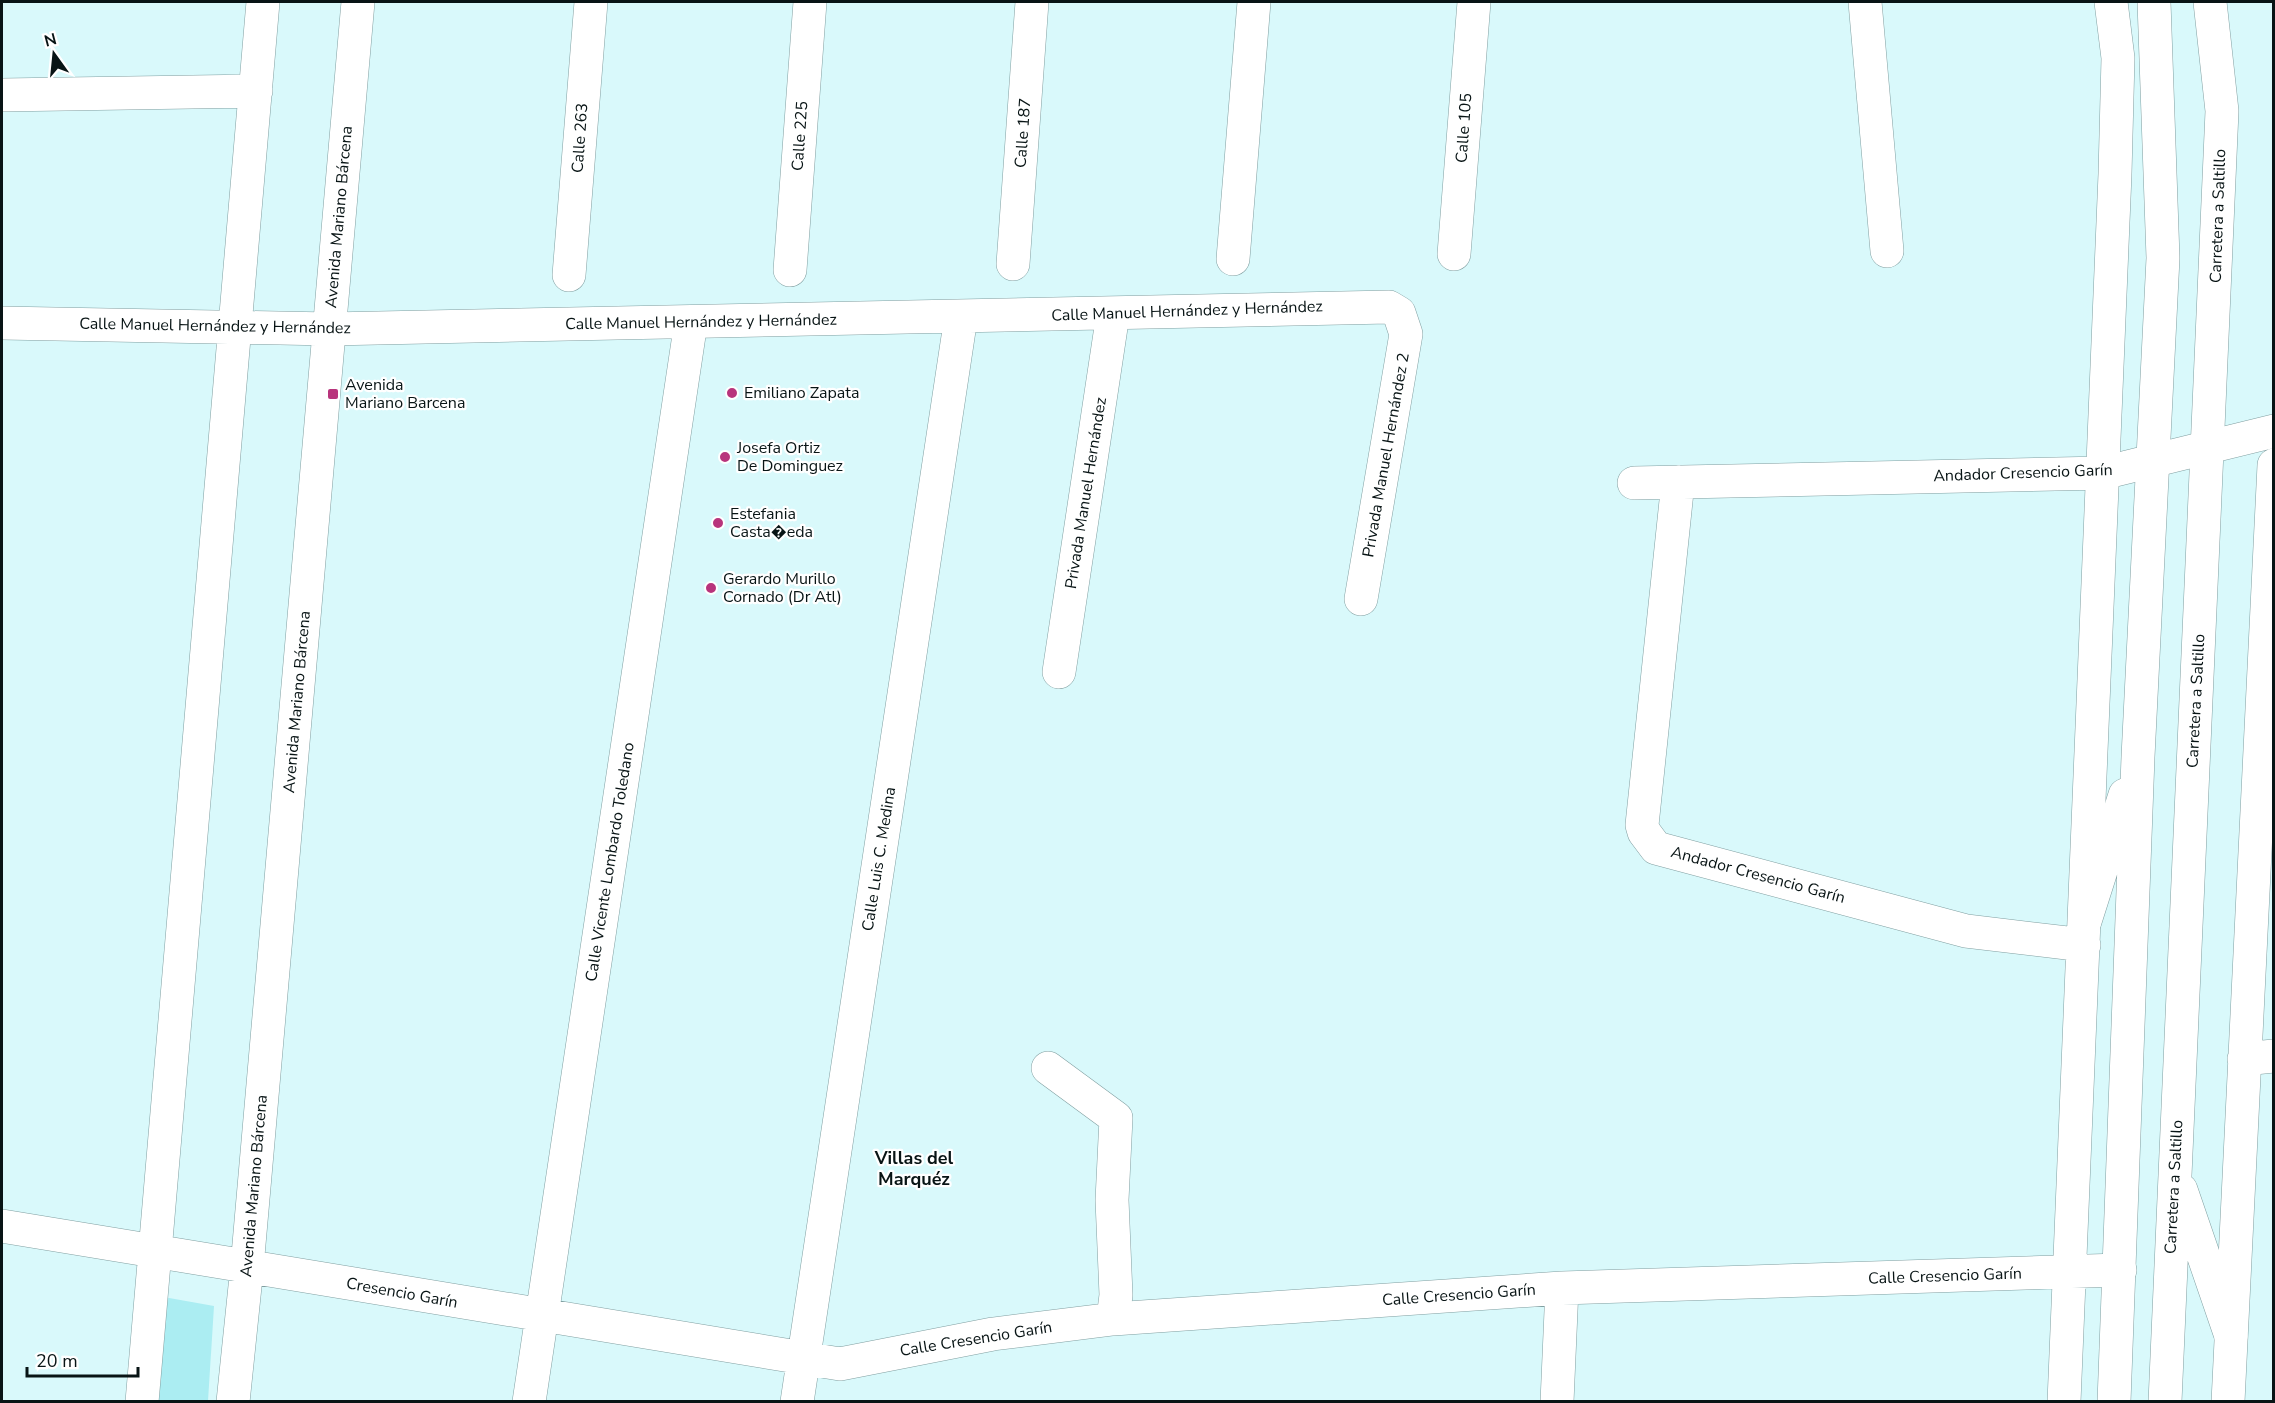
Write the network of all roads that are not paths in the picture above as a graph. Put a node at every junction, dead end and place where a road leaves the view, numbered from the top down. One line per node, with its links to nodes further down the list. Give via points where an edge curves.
1 (263, 2): 14 (street)
2 (358, 2): 28 (street, Avenida Mariano Bárcena)
3 (591, 2): 21 (street, Calle 263)
4 (810, 2): 20 (street, Calle 225)
5 (1032, 2): 19 (street, Calle 187)
6 (1254, 2): 18 (street)
7 (1474, 2): 17 (street, Calle 105)
8 (1865, 2): 16 (street)
9 (2111, 2): 12 (street)
10 (2154, 2): 13 (street)
11 (2210, 2): 30 (street, Carretera a Saltillo, via 2222,111)
12 (2118, 57): 13 (street); 33 (street)
13 (2158, 57): 31 (street, via 2163,258)
14 (256, 91): 15 (street); 27 (street)
15 (2, 95)
16 (1887, 250)
17 (1454, 254)
18 (1233, 259)
19 (1013, 264)
20 (790, 270)
21 (569, 274)
22 (1399, 313): 23 (street, Calle Manuel Hernández y Hernández, via 1389,307 1373,306); 36 (street, Privada Manuel Hernández 2, via 1406,334)
23 (1113, 314): 24 (street, Calle Manuel Hernández y Hernández); 37 (street, Privada Manuel Hernández)
24 (962, 317): 25 (street, Calle Manuel Hernández y Hernández); 52 (street, Calle Luis C. Medina)
25 (692, 322): 28 (street, Calle Manuel Hernández y Hernández); 49 (street, Calle Vicente Lombardo Toledano)
26 (2, 323): 27 (street, Calle Manuel Hernández y Hernández)
27 (236, 328): 28 (street, Calle Manuel Hernández y Hernández); 44 (street)
28 (330, 329): 45 (street, Avenida Mariano Bárcena)
29 (2274, 431): 30 (street, Andador Cresencio Garín)
30 (2208, 446): 31 (street, Andador Cresencio Garín); 42 (street, Carretera a Saltillo)
31 (2151, 461): 33 (street, Andador Cresencio Garín); 38 (street)
32 (2274, 465): 40 (street)
33 (2103, 473): 34 (street, Andador Cresencio Garín); 39 (street)
34 (1678, 482): 35 (street, Andador Cresencio Garín); 39 (street, Andador Cresencio Garín, via 1642,825 1651,844 1966,931)
35 (1634, 483)
36 (1361, 599)
37 (1059, 672)
38 (2138, 756): 39 (street); 46 (street)
39 (2085, 933): 47 (street)
40 (2259, 1058): 51 (street)
41 (1048, 1068): 50 (street, via 1116,1118)
42 (2175, 1172): 51 (street); 60 (street, Carretera a Saltillo)
43 (2, 1226): 44 (street, Cresencio Garín)
44 (155, 1252): 45 (street, Cresencio Garín); 53 (street)
45 (247, 1268): 49 (street, Cresencio Garín); 54 (street, Avenida Mariano Bárcena)
46 (2120, 1270): 47 (street, Calle Cresencio Garín); 59 (street)
47 (2071, 1272): 48 (street, Calle Cresencio Garín); 58 (street)
48 (1562, 1288): 50 (street, Calle Cresencio Garín); 57 (street)
49 (541, 1317): 52 (street, Cresencio Garín); 55 (street, Calle Vicente Lombardo Toledano)
50 (1113, 1319): 52 (street, Calle Cresencio Garín, via 993,1334 840,1364)
51 (2231, 1336): 61 (street)
52 (804, 1360): 56 (street, Calle Luis C. Medina)
53 (142, 1401)
54 (233, 1401)
55 (529, 1401)
56 (797, 1401)
57 (1557, 1401)
58 (2064, 1401)
59 (2114, 1401)
60 (2165, 1401)
61 (2228, 1401)

